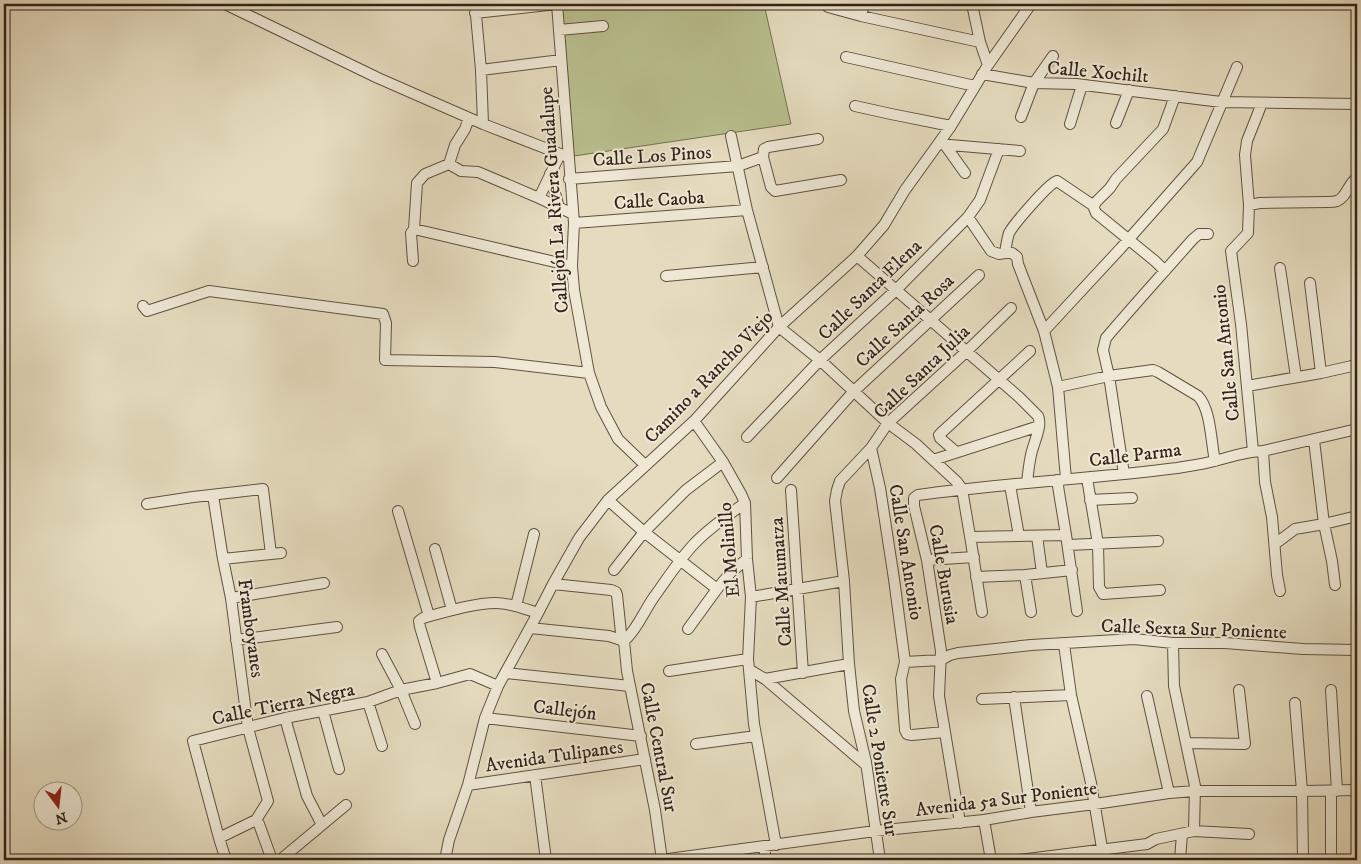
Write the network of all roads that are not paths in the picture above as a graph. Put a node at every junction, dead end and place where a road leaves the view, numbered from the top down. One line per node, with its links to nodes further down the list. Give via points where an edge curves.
1 (225, 4): 28 (street, via 378,78)
2 (557, 4): 7 (street); 10 (street, Callejón La Rivera Guadalupe)
3 (864, 4): 8 (street)
4 (972, 4): 11 (street)
5 (1032, 4): 16 (street, Camino a Rancho Viejo)
6 (828, 7): 8 (street)
7 (475, 8): 17 (street)
8 (861, 16): 11 (street)
9 (603, 26): 10 (street)
10 (559, 30): 14 (street, Callejón La Rivera Guadalupe)
11 (980, 42): 16 (street)
12 (1053, 56): 18 (street)
13 (846, 57): 20 (street)
14 (561, 60): 17 (street); 38 (street, Callejón La Rivera Guadalupe)
15 (1237, 67): 23 (street)
16 (985, 69): 18 (street, Calle Xochilt); 20 (street, Camino a Rancho Viejo)
17 (481, 70): 29 (street)
18 (1034, 83): 19 (street, Calle Xochilt); 27 (street)
19 (1082, 85): 21 (street, Calle Xochilt); 30 (street)
20 (975, 86): 32 (street, Camino a Rancho Viejo)
21 (1129, 90): 22 (street, Calle Xochilt); 31 (street)
22 (1175, 96): 23 (street, Calle Xochilt); 49 (street, via 1163,129)
23 (1217, 101): 24 (street, Calle Xochilt); 56 (street, via 1197,162)
24 (1262, 102): 25 (street, Calle Xochilt); 48 (street, via 1245,155)
25 (1357, 104)
26 (856, 106): 32 (street)
27 (1021, 117)
28 (470, 118): 29 (street); 40 (street)
29 (483, 124): 38 (street)
30 (1070, 124)
31 (1116, 124)
32 (951, 126): 35 (street, Camino a Rancho Viejo)
33 (731, 136): 41 (street)
34 (818, 139): 39 (street, Calle Los Pinos, via 768,147 764,149)
35 (942, 145): 36 (street); 42 (street); 58 (street, Camino a Rancho Viejo, via 905,190 884,225)
36 (999, 149): 37 (street); 52 (street, Calle Santa Elena, via 980,200)
37 (1020, 151)
38 (564, 156): 43 (street); 44 (street, Callejón La Rivera Guadalupe)
39 (763, 157): 41 (street, Calle Los Pinos); 46 (street, via 771,188 775,190)
40 (449, 164): 47 (street, via 461,171 478,172); 54 (street, via 425,174 417,183)
41 (738, 166): 44 (street, Calle Los Pinos); 51 (street)
42 (965, 173)
43 (550, 174): 47 (street); 50 (street)
44 (570, 178): 53 (street, Callejón La Rivera Guadalupe)
45 (1357, 178): 48 (street, via 1338,200)
46 (842, 180)
47 (539, 198): 50 (street)
48 (1250, 205): 82 (street, Calle San Antonio, via 1248,233 1230,250)
49 (1094, 206): 56 (street, via 1096,213); 57 (street, via 1064,185 1054,182 1009,234)
50 (559, 208): 53 (street)
51 (747, 210): 53 (street, Calle Caoba); 61 (street)
52 (968, 217): 57 (street, via 991,251); 67 (street, Calle Santa Elena)
53 (573, 219): 60 (street, Callejón La Rivera Guadalupe)
54 (414, 229): 59 (street, via 411,233); 60 (street)
55 (1208, 234): 63 (street, via 1199,234 1193,239)
56 (1129, 239): 63 (street); 72 (street)
57 (1005, 253): 72 (street, via 1017,257)
58 (857, 256): 67 (street); 71 (street, Camino a Rancho Viejo)
59 (413, 261)
60 (572, 266): 77 (street, Callejón La Rivera Guadalupe)
61 (763, 267): 64 (street); 71 (street)
62 (1280, 268): 80 (street)
63 (1165, 271): 79 (street, via 1106,338 1103,350)
64 (666, 276)
65 (979, 276): 70 (street, Calle Santa Rosa)
66 (1310, 283): 78 (street)
67 (896, 290): 70 (street); 75 (street, Calle Santa Elena)
68 (143, 306): 77 (street, via 147,311 209,291 383,314 386,323 385,360 495,362)
69 (1011, 308): 73 (street, Calle Santa Julia)
70 (930, 319): 73 (street); 84 (street, Calle Santa Rosa)
71 (779, 327): 75 (street); 85 (street, Camino a Rancho Viejo)
72 (1044, 331): 83 (street)
73 (967, 351): 81 (street); 86 (street, Calle Santa Julia)
74 (1030, 351): 81 (street)
75 (820, 360): 84 (street); 89 (street, Calle Santa Elena)
76 (1357, 363): 78 (street)
77 (589, 373): 97 (street, Callejón La Rivera Guadalupe, via 618,440)
78 (1321, 373): 80 (street)
79 (1109, 376): 83 (street); 95 (street, via 1153,370 1198,396 1206,409); 98 (street)
80 (1296, 378): 82 (street)
81 (999, 380): 87 (street, via 1038,416); 93 (street, via 939,436)
82 (1247, 386): 92 (street, Calle San Antonio)
83 (1058, 387): 101 (street)
84 (854, 391): 86 (street); 99 (street, Calle Santa Rosa)
85 (694, 421): 96 (street, El Molinillo); 97 (street, Camino a Rancho Viejo)
86 (888, 423): 91 (street, Calle Santa Julia); 94 (street)
87 (1039, 426): 93 (street); 102 (street, via 1030,456)
88 (1357, 429): 90 (street, Calle Parma)
89 (747, 437)
90 (1314, 440): 92 (street, Calle Parma); 115 (street)
91 (872, 448): 136 (street, Calle Santa Julia, via 840,481 837,490); 164 (street, Calle San Antonio)
92 (1258, 451): 95 (street, Calle Parma); 124 (street, Calle San Antonio)
93 (956, 452): 94 (street)
94 (933, 460): 104 (street)
95 (1215, 461): 98 (street, Calle Parma)
96 (723, 462): 111 (street, El Molinillo); 116 (street, via 686,490)
97 (645, 465): 109 (street, Camino a Rancho Viejo)
98 (1124, 474): 100 (street, Calle Parma)
99 (777, 478)
100 (1087, 478): 101 (street, Calle Parma); 110 (street)
101 (1062, 480): 102 (street, Calle Parma); 121 (street)
102 (1027, 483): 103 (street, Calle Parma)
103 (1010, 485): 104 (street, Calle Parma); 118 (street)
104 (962, 489): 107 (street, Calle Parma); 120 (street)
105 (791, 490): 141 (street, Calle Matumatza)
106 (213, 495): 112 (street); 127 (street, Framboyanes); 127 (street, via 263,490 276,554)
107 (914, 498): 130 (street, Calle Burusia)
108 (1132, 498): 110 (street)
109 (608, 500): 116 (street); 138 (street, Camino a Rancho Viejo, via 579,538)
110 (1090, 500): 123 (street)
111 (745, 503): 128 (street, El Molinillo); 129 (street, via 719,521)
112 (147, 504)
113 (398, 511): 152 (street)
114 (1357, 516): 115 (street)
115 (1324, 524): 124 (street, via 1295,529); 139 (street)
116 (644, 532): 129 (street); 131 (street)
117 (534, 534): 146 (street)
118 (1019, 536): 119 (street); 120 (street)
119 (1037, 536): 121 (street); 133 (street)
120 (971, 537): 126 (street)
121 (1067, 540): 123 (street); 132 (street)
122 (1158, 541): 123 (street)
123 (1098, 544): 142 (street, via 1099,587 1103,594)
124 (1275, 544): 143 (street, Calle San Antonio)
125 (435, 549): 147 (street)
126 (974, 557): 130 (street); 135 (street)
127 (223, 559): 145 (street, Framboyanes)
128 (747, 559): 140 (street); 144 (street, El Molinillo)
129 (680, 560): 140 (street); 157 (street)
130 (927, 560): 162 (street, Calle Burusia)
131 (614, 570)
132 (1072, 570): 133 (street); 148 (street)
133 (1042, 573): 134 (street)
134 (1025, 575): 135 (street); 150 (street)
135 (976, 577): 149 (street)
136 (844, 581): 141 (street); 165 (street, Calle Santa Julia)
137 (324, 583): 145 (street)
138 (553, 584): 151 (street, Camino a Rancho Viejo); 157 (street, Calle Central Sur, via 616,592)
139 (1335, 585)
140 (717, 589): 155 (street)
141 (798, 589): 144 (street); 169 (street, Calle Matumatza)
142 (1160, 590)
143 (1280, 591)
144 (751, 597): 163 (street, El Molinillo)
145 (231, 598): 156 (street, Framboyanes)
146 (516, 606): 147 (street, via 497,603); 151 (street)
147 (452, 610): 152 (street)
148 (1077, 611)
149 (982, 612)
150 (1031, 612)
151 (538, 613): 154 (street, Camino a Rancho Viejo)
152 (429, 616): 171 (street, via 419,621)
153 (337, 627): 156 (street)
154 (530, 628): 157 (street, via 609,636); 168 (street, Camino a Rancho Viejo)
155 (688, 629)
156 (236, 640): 187 (street, Framboyanes)
157 (624, 641): 173 (street, Calle Central Sur)
158 (1173, 643): 159 (street, Calle Sexta Sur Poniente, via 1134,640); 160 (street, Calle Sexta Sur Poniente); 191 (street, via 1174,686)
159 (1064, 644): 162 (street, Calle Sexta Sur Poniente, via 977,650); 177 (street)
160 (1357, 650)
161 (382, 654): 174 (street)
162 (941, 658): 164 (street, Calle Sexta Sur Poniente); 188 (street, Calle Burusia, via 939,696)
163 (748, 659): 166 (street, El Molinillo); 167 (street)
164 (905, 662): 188 (street, Calle San Antonio, via 901,679 907,734)
165 (849, 664): 169 (street); 195 (street, Calle 2 Poniente Sur, via 854,711)
166 (750, 670): 170 (street); 190 (street, El Molinillo)
167 (669, 671)
168 (506, 673): 172 (street, Camino a Rancho Viejo); 173 (street)
169 (803, 673): 170 (street)
170 (765, 679): 195 (street)
171 (437, 683): 172 (street, Calle Tierra Negra, via 470,674); 174 (street, Calle Tierra Negra)
172 (498, 686): 185 (street, Camino a Rancho Viejo)
173 (630, 686): 189 (street, Calle Central Sur)
174 (401, 690): 181 (street, Calle Tierra Negra); 186 (street)
175 (1239, 690): 191 (street, via 1244,744)
176 (1331, 690): 201 (street)
177 (1071, 695): 179 (street); 205 (street)
178 (1147, 696): 203 (street)
179 (1014, 697): 180 (street); 206 (street)
180 (982, 699)
181 (368, 702): 183 (street, Calle Tierra Negra); 193 (street)
182 (1295, 703): 202 (street)
183 (323, 710): 184 (street, Calle Tierra Negra); 196 (street)
184 (285, 718): 187 (street, Calle Tierra Negra); 210 (street, via 307,796)
185 (485, 718): 189 (street, Callejón); 198 (street, Camino a Rancho Viejo)
186 (415, 724)
187 (248, 728): 207 (street, Framboyanes, via 268,801); 215 (street, Calle Tierra Negra, via 193,742)
188 (944, 732): 209 (street, Calle Burusia)
189 (641, 736): 194 (street, Calle Central Sur)
190 (756, 736): 192 (street); 216 (street, El Molinillo)
191 (1186, 743): 200 (street)
192 (696, 744)
193 (382, 746)
194 (645, 759): 197 (street, Avenida Tulipanes); 224 (street, Calle Central Sur)
195 (866, 765): 211 (street, Calle 2 Poniente Sur)
196 (339, 769)
197 (535, 776): 198 (street, Avenida Tulipanes); 223 (street)
198 (468, 785): 222 (street, Camino a Rancho Viejo)
199 (1357, 790): 201 (street, Avenida 5a Sur Poniente)
200 (1195, 791): 202 (street, Avenida 5a Sur Poniente); 203 (street, Avenida 5a Sur Poniente); 212 (street)
201 (1334, 791): 202 (street, Avenida 5a Sur Poniente); 232 (street)
202 (1302, 792): 231 (street)
203 (1169, 793): 205 (street, Avenida 5a Sur Poniente)
204 (346, 804): 210 (street)
205 (1094, 804): 206 (street, Avenida 5a Sur Poniente); 218 (street)
206 (1031, 812): 208 (street, Avenida 5a Sur Poniente)
207 (256, 820): 215 (street); 220 (street)
208 (984, 820): 209 (street, Avenida 5a Sur Poniente); 227 (street)
209 (960, 823): 211 (street, Avenida 5a Sur Poniente)
210 (322, 825): 221 (street)
211 (875, 831): 216 (street, Avenida 5a Sur Poniente); 226 (street, Calle 2 Poniente Sur)
212 (1194, 831): 213 (street); 214 (street)
213 (1182, 834): 218 (street, via 1147,844); 230 (street)
214 (1249, 834)
215 (219, 838): 219 (street, Calle Tierra Negra)
216 (776, 845): 217 (street, Avenida 5a Sur Poniente)
217 (764, 847): 224 (street, Avenida 5a Sur Poniente); 225 (street)
218 (1103, 849): 228 (street); 229 (street)
219 (226, 860)
220 (272, 860)
221 (280, 860)
222 (445, 860)
223 (546, 860)
224 (661, 860)
225 (766, 860)
226 (880, 860)
227 (991, 860)
228 (1018, 860)
229 (1104, 860)
230 (1180, 860)
231 (1303, 860)
232 (1331, 860)

